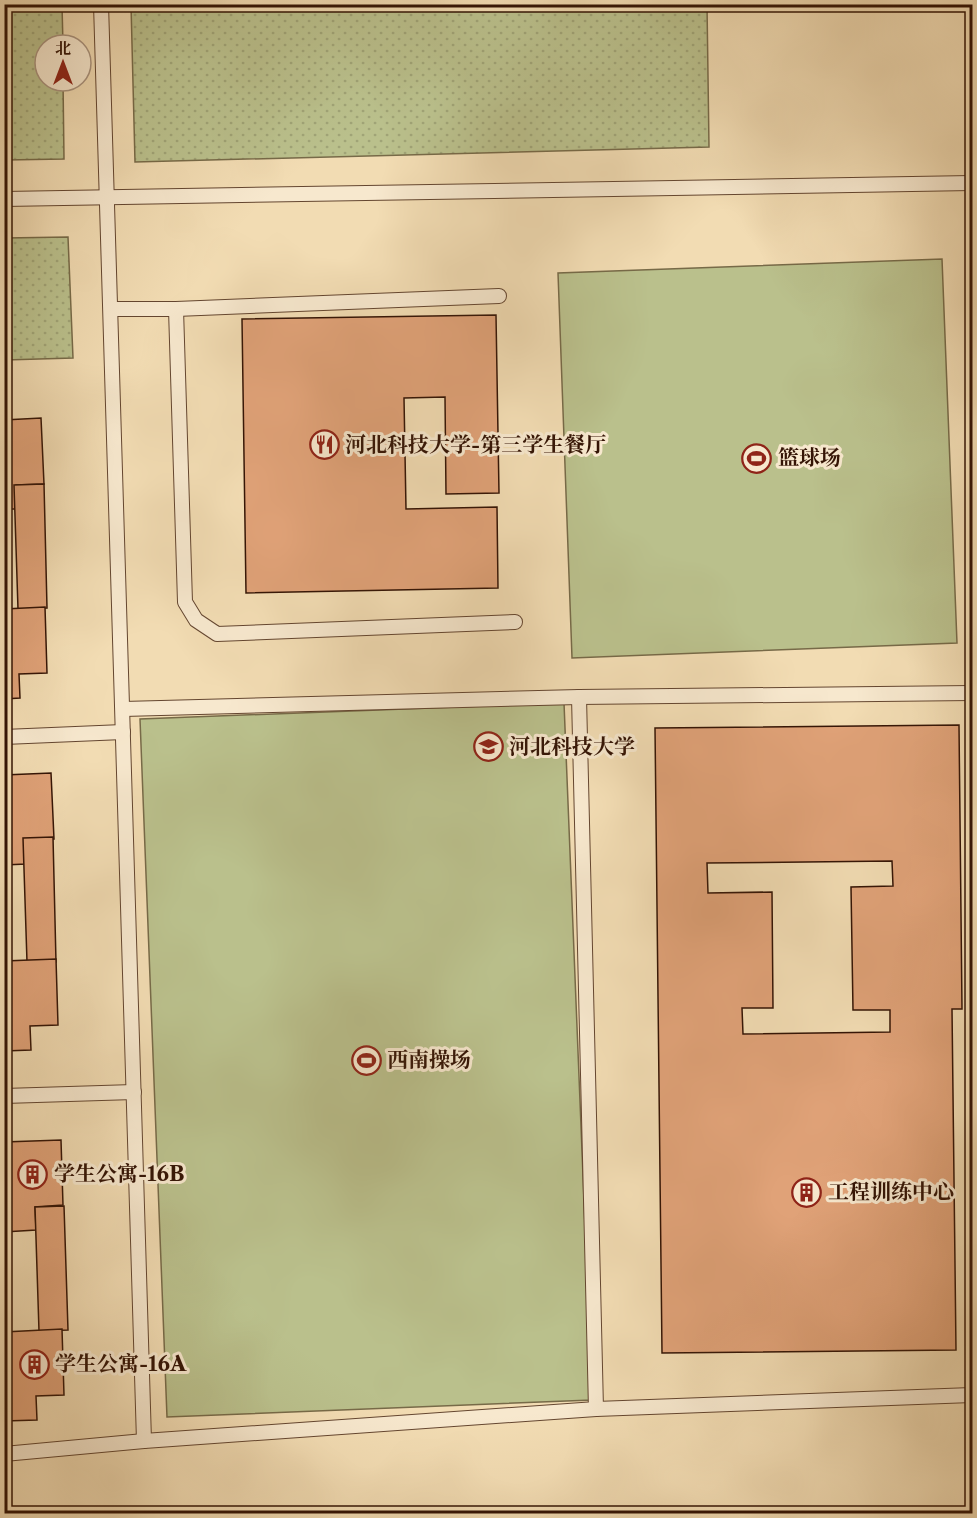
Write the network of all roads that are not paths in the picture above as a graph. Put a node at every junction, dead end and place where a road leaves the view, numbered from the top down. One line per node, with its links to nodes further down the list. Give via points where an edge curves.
1 (101, 4): 3 (lane)
2 (972, 183): 3 (lane)
3 (109, 198): 4 (lane); 6 (lane)
4 (4, 199)
5 (499, 296): 7 (lane)
6 (112, 309): 7 (lane); 11 (lane)
7 (176, 309): 8 (lane, via 185,602 196,620 217,634)
8 (515, 621)
9 (972, 693): 10 (lane)
10 (579, 697): 11 (lane); 17 (lane)
11 (123, 709): 12 (lane)
12 (123, 732): 13 (lane); 14 (lane)
13 (4, 737)
14 (134, 1092): 15 (lane); 18 (lane)
15 (4, 1096)
16 (972, 1395): 17 (lane)
17 (596, 1409): 18 (lane)
18 (144, 1441): 19 (lane)
19 (4, 1454)

